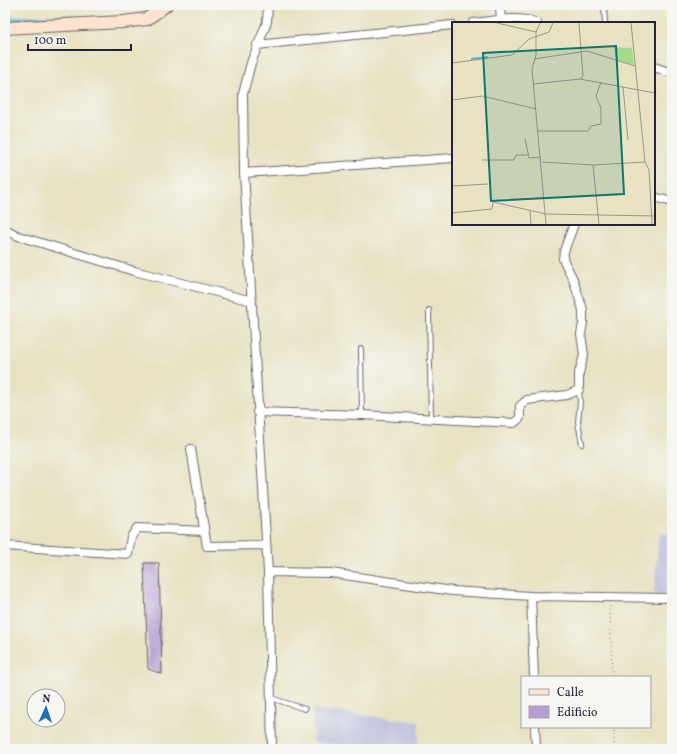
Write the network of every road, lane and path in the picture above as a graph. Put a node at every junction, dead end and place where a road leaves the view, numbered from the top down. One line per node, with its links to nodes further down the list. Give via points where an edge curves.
1 (268, 5): 10 (street, via 267,22)
2 (500, 5): 5 (street)
3 (604, 5): 7 (lane)
4 (164, 6): 9 (street, via 147,20)
5 (501, 22): 6 (street, via 528,19)
6 (535, 22)
7 (605, 22)
8 (452, 25): 10 (street)
9 (5, 28)
10 (257, 45): 14 (street, via 243,94)
11 (655, 67): 12 (street)
12 (672, 73)
13 (452, 158): 14 (street)
14 (244, 173): 19 (street)
15 (655, 197): 16 (street)
16 (672, 202)
17 (574, 225): 22 (street, via 563,259 573,279 583,310 581,334 584,355)
18 (5, 229): 19 (street, via 18,236 134,271)
19 (252, 301): 23 (street)
20 (429, 310): 25 (lane)
21 (362, 349): 24 (lane)
22 (578, 390): 25 (street, via 567,395 527,400 520,406 520,418 514,423); 26 (lane, via 578,422)
23 (258, 412): 24 (street); 29 (street)
24 (362, 415): 25 (street)
25 (431, 419)
26 (582, 444)
27 (191, 449): 28 (street)
28 (204, 531): 29 (street, via 206,546); 30 (street, via 137,528 131,537 128,554)
29 (266, 545): 31 (street)
30 (5, 546)
31 (268, 572): 32 (street, via 331,572 452,591); 37 (street)
32 (531, 596): 33 (street); 35 (street)
33 (610, 597): 34 (street); 36 (path)
34 (672, 598)
35 (534, 676)
36 (612, 676)
37 (272, 698): 38 (lane); 41 (street)
38 (305, 709)
39 (536, 728): 42 (street)
40 (614, 728): 43 (path)
41 (272, 749)
42 (536, 749)
43 (614, 749)

